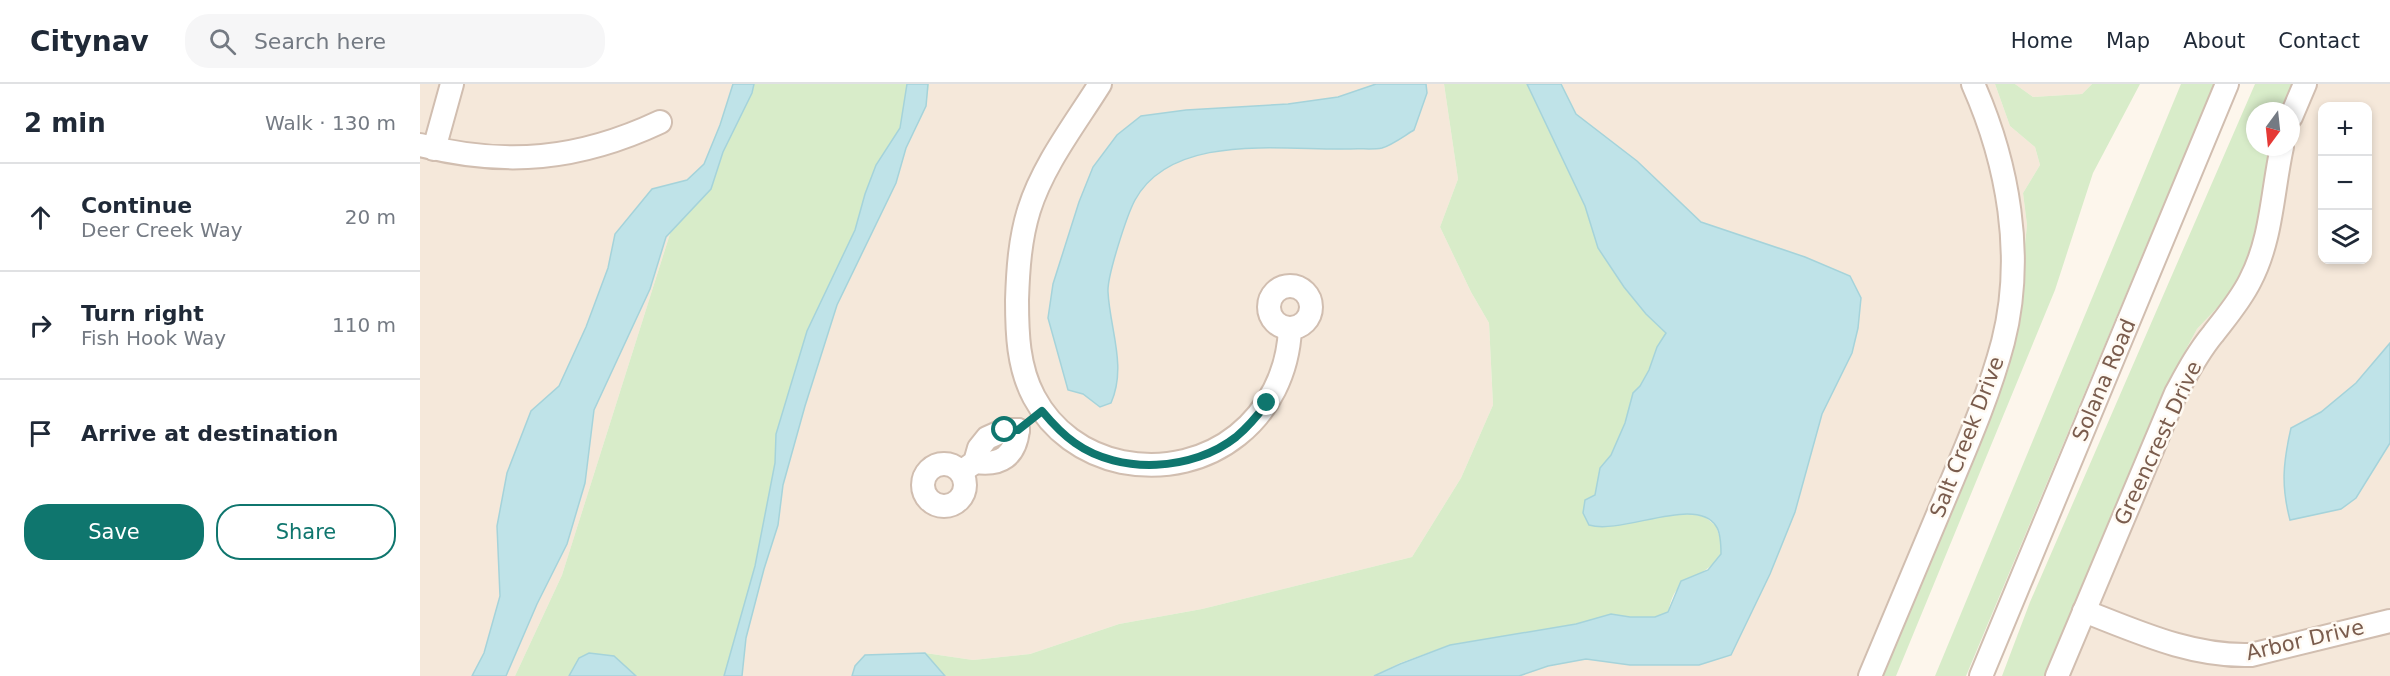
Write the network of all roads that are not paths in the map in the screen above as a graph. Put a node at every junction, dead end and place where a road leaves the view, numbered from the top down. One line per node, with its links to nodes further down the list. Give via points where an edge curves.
1 (452, 84): 8 (street)
2 (1100, 84): 11 (street, via 1043,176 1029,209 1021,244 1017,276 1019,351 1024,374)
3 (1973, 84): 15 (street, Salt Creek Drive, via 1998,148 2010,218 2013,268 2004,339 1975,427)
4 (2227, 84): 16 (street, Solana Road)
5 (2305, 84): 6 (street)
6 (2297, 102)
7 (660, 122): 8 (street, via 601,146 561,155 485,157)
8 (427, 147)
9 (2281, 156): 13 (street, Greencrest Drive, via 2262,255 2250,282 2192,363 2176,393)
10 (1290, 328): 11 (street, via 1287,355 1267,403 1235,438 1197,458 1152,465 1113,460 1077,444)
11 (1042, 411): 12 (street, via 1018,430 1005,430 987,438)
12 (968, 467)
13 (2084, 611): 14 (street, Arbor Drive, via 2159,640 2231,656 2251,655); 17 (street, Greencrest Drive)
14 (2390, 621)
15 (1870, 676)
16 (1981, 676)
17 (2057, 676)

